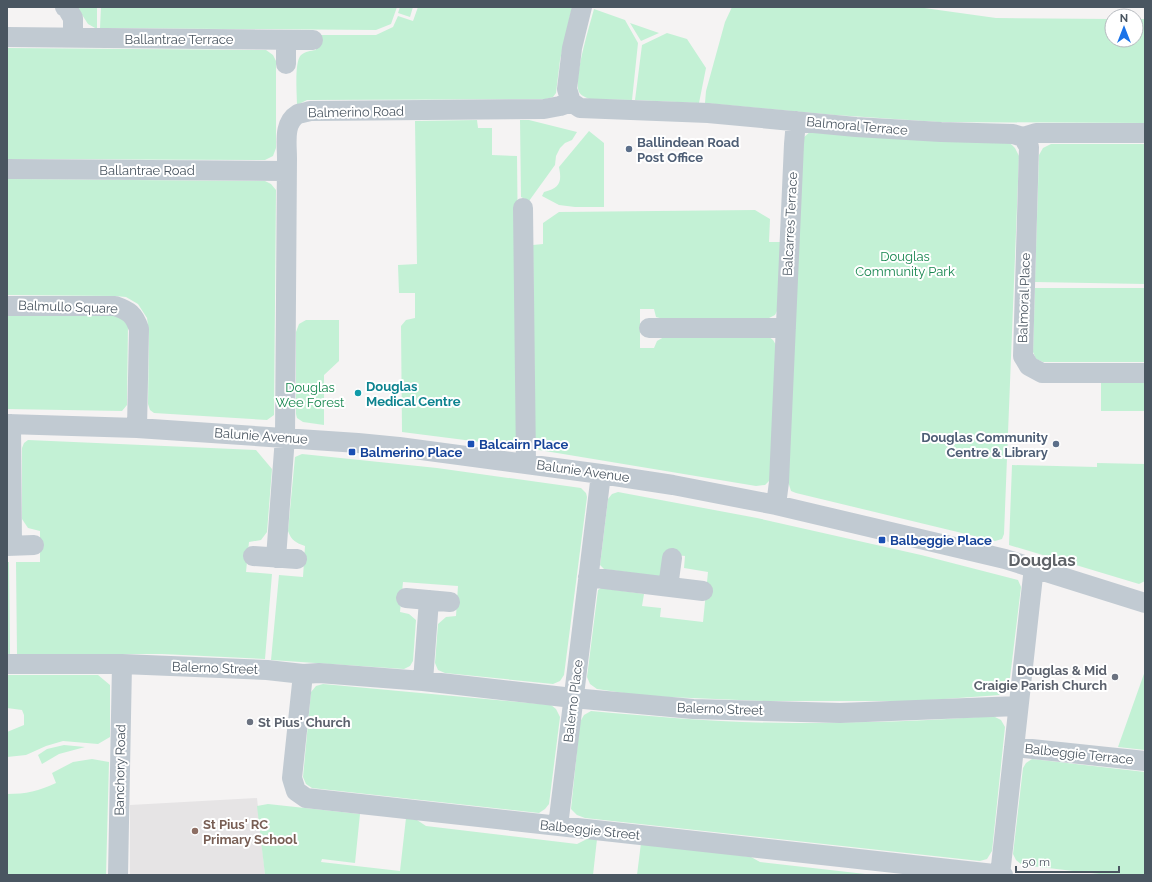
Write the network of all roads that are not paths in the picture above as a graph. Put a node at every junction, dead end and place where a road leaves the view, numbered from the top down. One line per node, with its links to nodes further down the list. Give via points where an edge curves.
1 (65, 7): 4 (street, via 73,18)
2 (582, 7): 8 (street, via 572,48 567,89)
3 (7, 37): 4 (street, Ballantrae Terrace)
4 (72, 38): 5 (street, Ballantrae Terrace)
5 (286, 40): 6 (street, Ballantrae Terrace); 7 (street)
6 (312, 40)
7 (286, 64)
8 (571, 102): 9 (street, Balmoral Terrace, via 580,108 703,113); 13 (street, Balmerino Road, via 544,109 310,111 299,114 287,129)
9 (796, 121): 11 (street, Balmoral Terrace, via 856,128 1013,134); 17 (street, Balcarres Terrace)
10 (1145, 133): 11 (street, Balmoral Terrace, via 1036,133)
11 (1023, 137): 18 (street, Balmoral Place, via 1029,147 1023,356 1029,366 1042,373)
12 (7, 169): 13 (street, Ballantrae Road)
13 (286, 171): 21 (street, Balmerino Road)
14 (523, 208): 22 (street)
15 (7, 306): 20 (street, Balmullo Square, via 115,306 126,310 135,318 139,329)
16 (649, 328): 17 (street)
17 (786, 328): 24 (street, Balcarres Terrace)
18 (1145, 373)
19 (9, 424): 20 (street, Balunie Avenue); 26 (street)
20 (137, 428): 21 (street, Balunie Avenue)
21 (285, 437): 22 (street, Balunie Avenue, via 399,447); 28 (street)
22 (526, 463): 23 (street, Balunie Avenue)
23 (601, 474): 24 (street, Balunie Avenue); 32 (street, Balerno Place)
24 (776, 505): 31 (street, Balunie Avenue)
25 (34, 545): 26 (street)
26 (10, 546)
27 (253, 556): 28 (street)
28 (276, 558): 30 (street)
29 (672, 558): 33 (street)
30 (297, 559)
31 (1036, 568): 38 (street, Balunie Avenue); 44 (street)
32 (588, 577): 33 (street); 43 (street, Balerno Place)
33 (668, 587): 34 (street)
34 (703, 591)
35 (406, 598): 36 (street)
36 (429, 600): 37 (street); 42 (street)
37 (450, 602)
38 (1145, 603)
39 (7, 664): 40 (street, Balerno Street)
40 (122, 664): 41 (street, Balerno Street, via 267,670); 48 (street, Banchory Road)
41 (303, 674): 42 (street, Balerno Street); 47 (street, Balbeggie Street, via 292,778 296,790 306,798)
42 (423, 681): 43 (street, Balerno Street)
43 (573, 698): 44 (street, Balerno Street, via 693,709 840,712); 47 (street, Balerno Place)
44 (1018, 706): 45 (street)
45 (1014, 747): 46 (street, Balbeggie Terrace); 49 (street)
46 (1145, 761)
47 (558, 826): 49 (street, Balbeggie Street)
48 (118, 875)
49 (1000, 875): 50 (street, Balbeggie Street)
50 (1003, 875)

